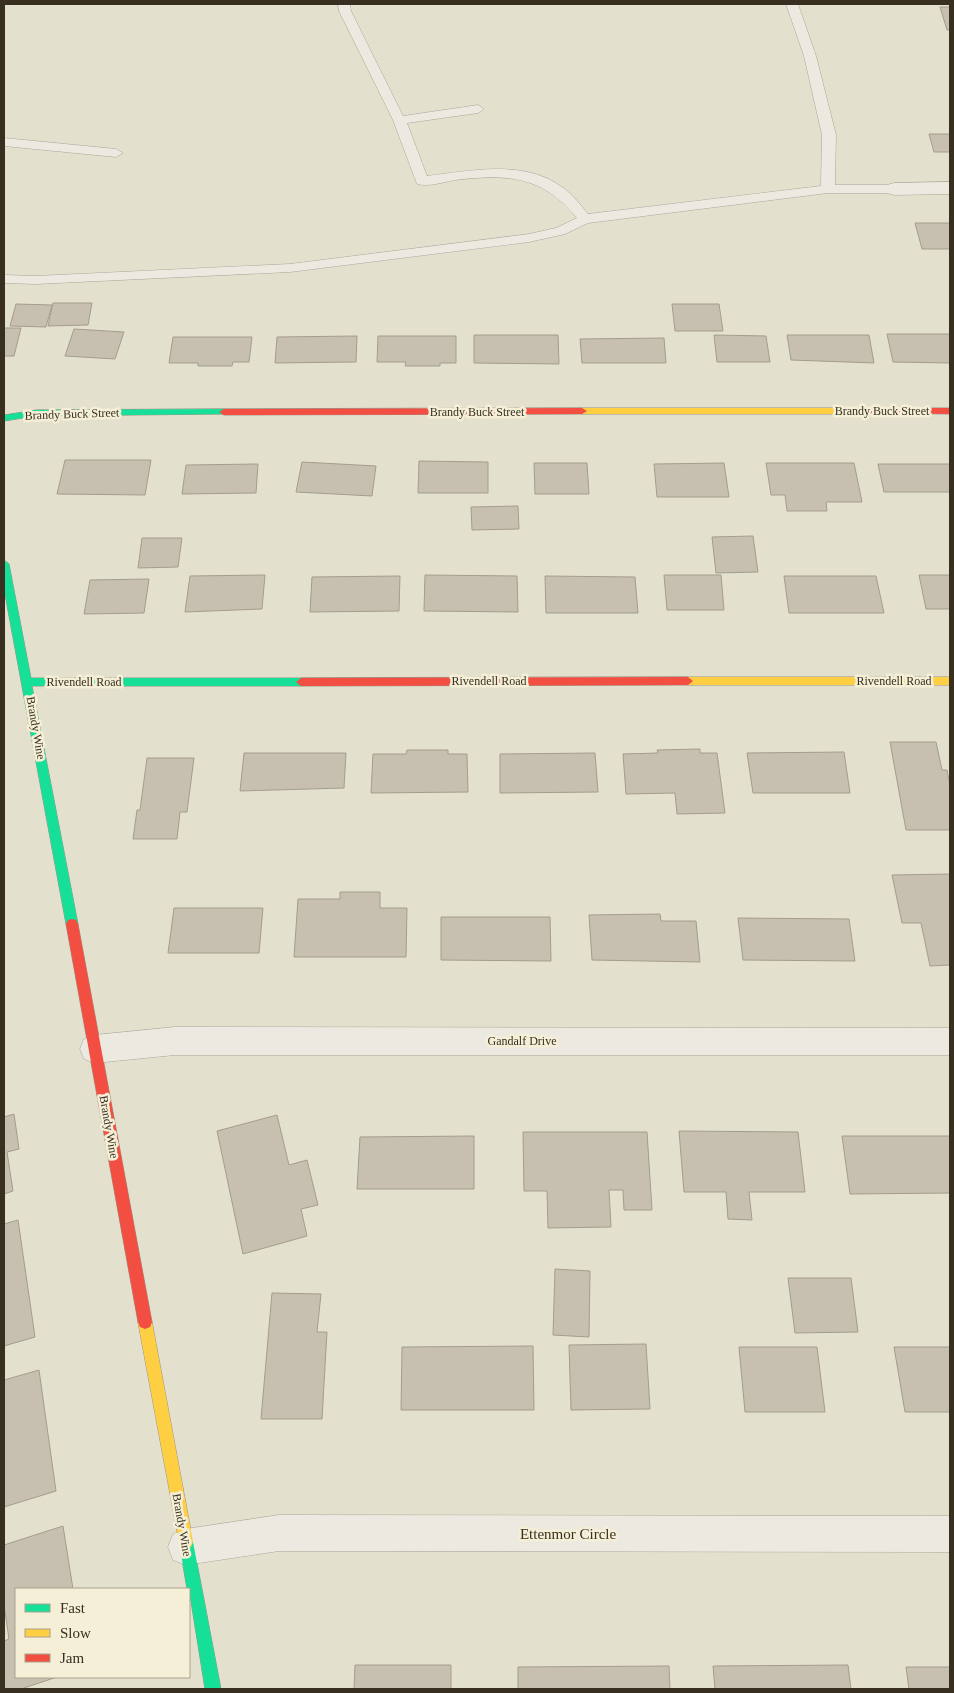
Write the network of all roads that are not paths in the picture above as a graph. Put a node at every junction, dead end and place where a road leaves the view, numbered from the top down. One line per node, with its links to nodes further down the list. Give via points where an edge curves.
1 (344, 4): 4 (lane)
2 (792, 4): 8 (lane, via 810,56 829,135)
3 (478, 109): 4 (lane)
4 (399, 120): 10 (lane, via 422,181 482,174 534,178 554,187)
5 (4, 142): 6 (lane)
6 (116, 153)
7 (950, 188): 9 (street)
8 (828, 189): 9 (lane); 10 (lane)
9 (894, 189)
10 (585, 219): 11 (lane, via 560,231 529,238 290,268 46,280)
11 (4, 279)
12 (950, 411): 13 (street, Brandy Buck Street, via 74,412)
13 (4, 418)
14 (4, 564): 16 (street, Brandy Wine)
15 (950, 681): 16 (street, Rivendell Road)
16 (28, 682): 18 (street, Brandy Wine)
17 (950, 1042): 18 (street, Gandalf Drive, via 175,1041)
18 (95, 1049): 20 (street, Brandy Wine)
19 (950, 1534): 20 (street, Ettenmor Circle, via 279,1533)
20 (186, 1547): 21 (street, Brandy Wine)
21 (213, 1689)

